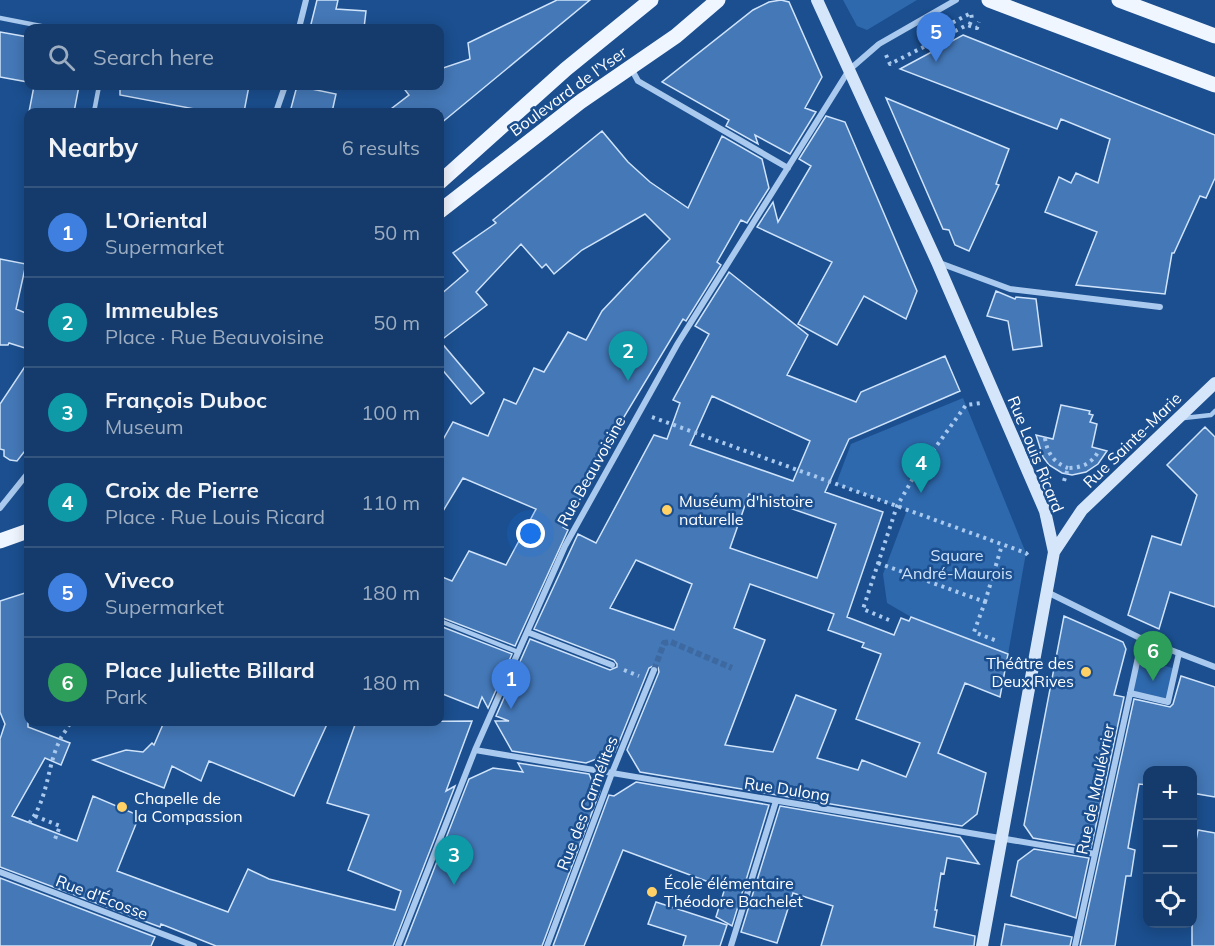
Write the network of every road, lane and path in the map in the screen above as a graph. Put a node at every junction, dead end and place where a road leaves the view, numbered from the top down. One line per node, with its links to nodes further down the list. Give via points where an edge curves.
1 (306, 0): 11 (street)
2 (651, 0): 24 (main road, Boulevard de l'Yser, via 566,69)
3 (718, 0): 16 (main road, Boulevard de l'Yser)
4 (817, 0): 17 (street, Rue Louis Ricard)
5 (956, 0): 17 (street, Rue Beauvoisine, via 879,44)
6 (988, 0): 18 (main road)
7 (1119, 0): 14 (main road)
8 (0, 18): 10 (lane)
9 (979, 22): 13 (path, via 977,28)
10 (31, 24)
11 (300, 24)
12 (946, 26): 13 (path, via 971,13)
13 (969, 26): 15 (path, via 890,64)
14 (1215, 36)
15 (884, 50)
16 (631, 68): 23 (street, via 638,81); 25 (main road, Boulevard de l'Yser, via 580,102)
17 (849, 70): 23 (street, Rue Beauvoisine); 26 (street, Rue Louis Ricard)
18 (1215, 85)
19 (98, 90): 21 (lane)
20 (284, 90): 22 (street)
21 (95, 108)
22 (277, 108)
23 (788, 168): 31 (street, Rue Beauvoisine, via 678,343)
24 (444, 178)
25 (444, 208)
26 (937, 262): 27 (street, via 1010,289); 29 (street, Rue Louis Ricard)
27 (1160, 307)
28 (1215, 383): 32 (street, Rue Sainte-Marie)
29 (996, 401): 38 (path, via 966,405); 43 (street, Rue Louis Ricard, via 1045,511)
30 (1215, 411): 32 (lane, via 1211,416)
31 (640, 412): 38 (path); 50 (street, Rue Beauvoisine, via 566,546)
32 (1179, 418): 43 (street, Rue Sainte-Marie, via 1082,510)
33 (1045, 438): 35 (path, via 1053,459)
34 (1099, 450): 35 (path, via 1086,465)
35 (1068, 468): 37 (path)
36 (24, 478): 39 (street)
37 (1064, 481)
38 (897, 506): 42 (path); 45 (path)
39 (0, 508)
40 (24, 532): 41 (main road)
41 (0, 541)
42 (1002, 545): 44 (path); 47 (path)
43 (1054, 552): 46 (street, Rue Louis Ricard)
44 (1030, 558)
45 (878, 563): 47 (path); 48 (path, via 863,609)
46 (1047, 592): 51 (street); 67 (street, Rue Louis Ricard)
47 (985, 602): 52 (path, via 974,632)
48 (889, 620)
49 (444, 623): 53 (lane)
50 (527, 632): 53 (street, Rue Beauvoisine); 55 (street)
51 (1142, 639): 54 (street); 59 (street, Rue de Maulévrier)
52 (997, 640)
53 (518, 652): 61 (street, Rue Beauvoisine)
54 (1179, 653): 56 (street); 59 (street, via 1168,702)
55 (612, 665): 58 (path)
56 (1215, 667)
57 (654, 670): 58 (street, Rue des Carmélites)
58 (650, 680): 62 (street, Rue des Carmélites)
59 (1130, 693): 68 (street, Rue de Maulévrier)
60 (68, 726): 64 (path, via 58,742)
61 (475, 750): 62 (street, Rue Dulong); 71 (street, Rue Beauvoisine)
62 (612, 774): 63 (street, Rue Dulong); 72 (street, Rue des Carmélites)
63 (776, 801): 67 (street, Rue Dulong); 73 (street)
64 (35, 816): 65 (path); 66 (path, via 60,826)
65 (29, 823)
66 (55, 839)
67 (1001, 839): 68 (street, Rue Dulong); 74 (street, Rue Louis Ricard)
68 (1095, 854): 75 (street, Rue de Maulévrier)
69 (0, 872): 70 (street, Rue d'Écosse)
70 (194, 946)
71 (398, 946)
72 (547, 946)
73 (731, 946)
74 (982, 946)
75 (1075, 946)

